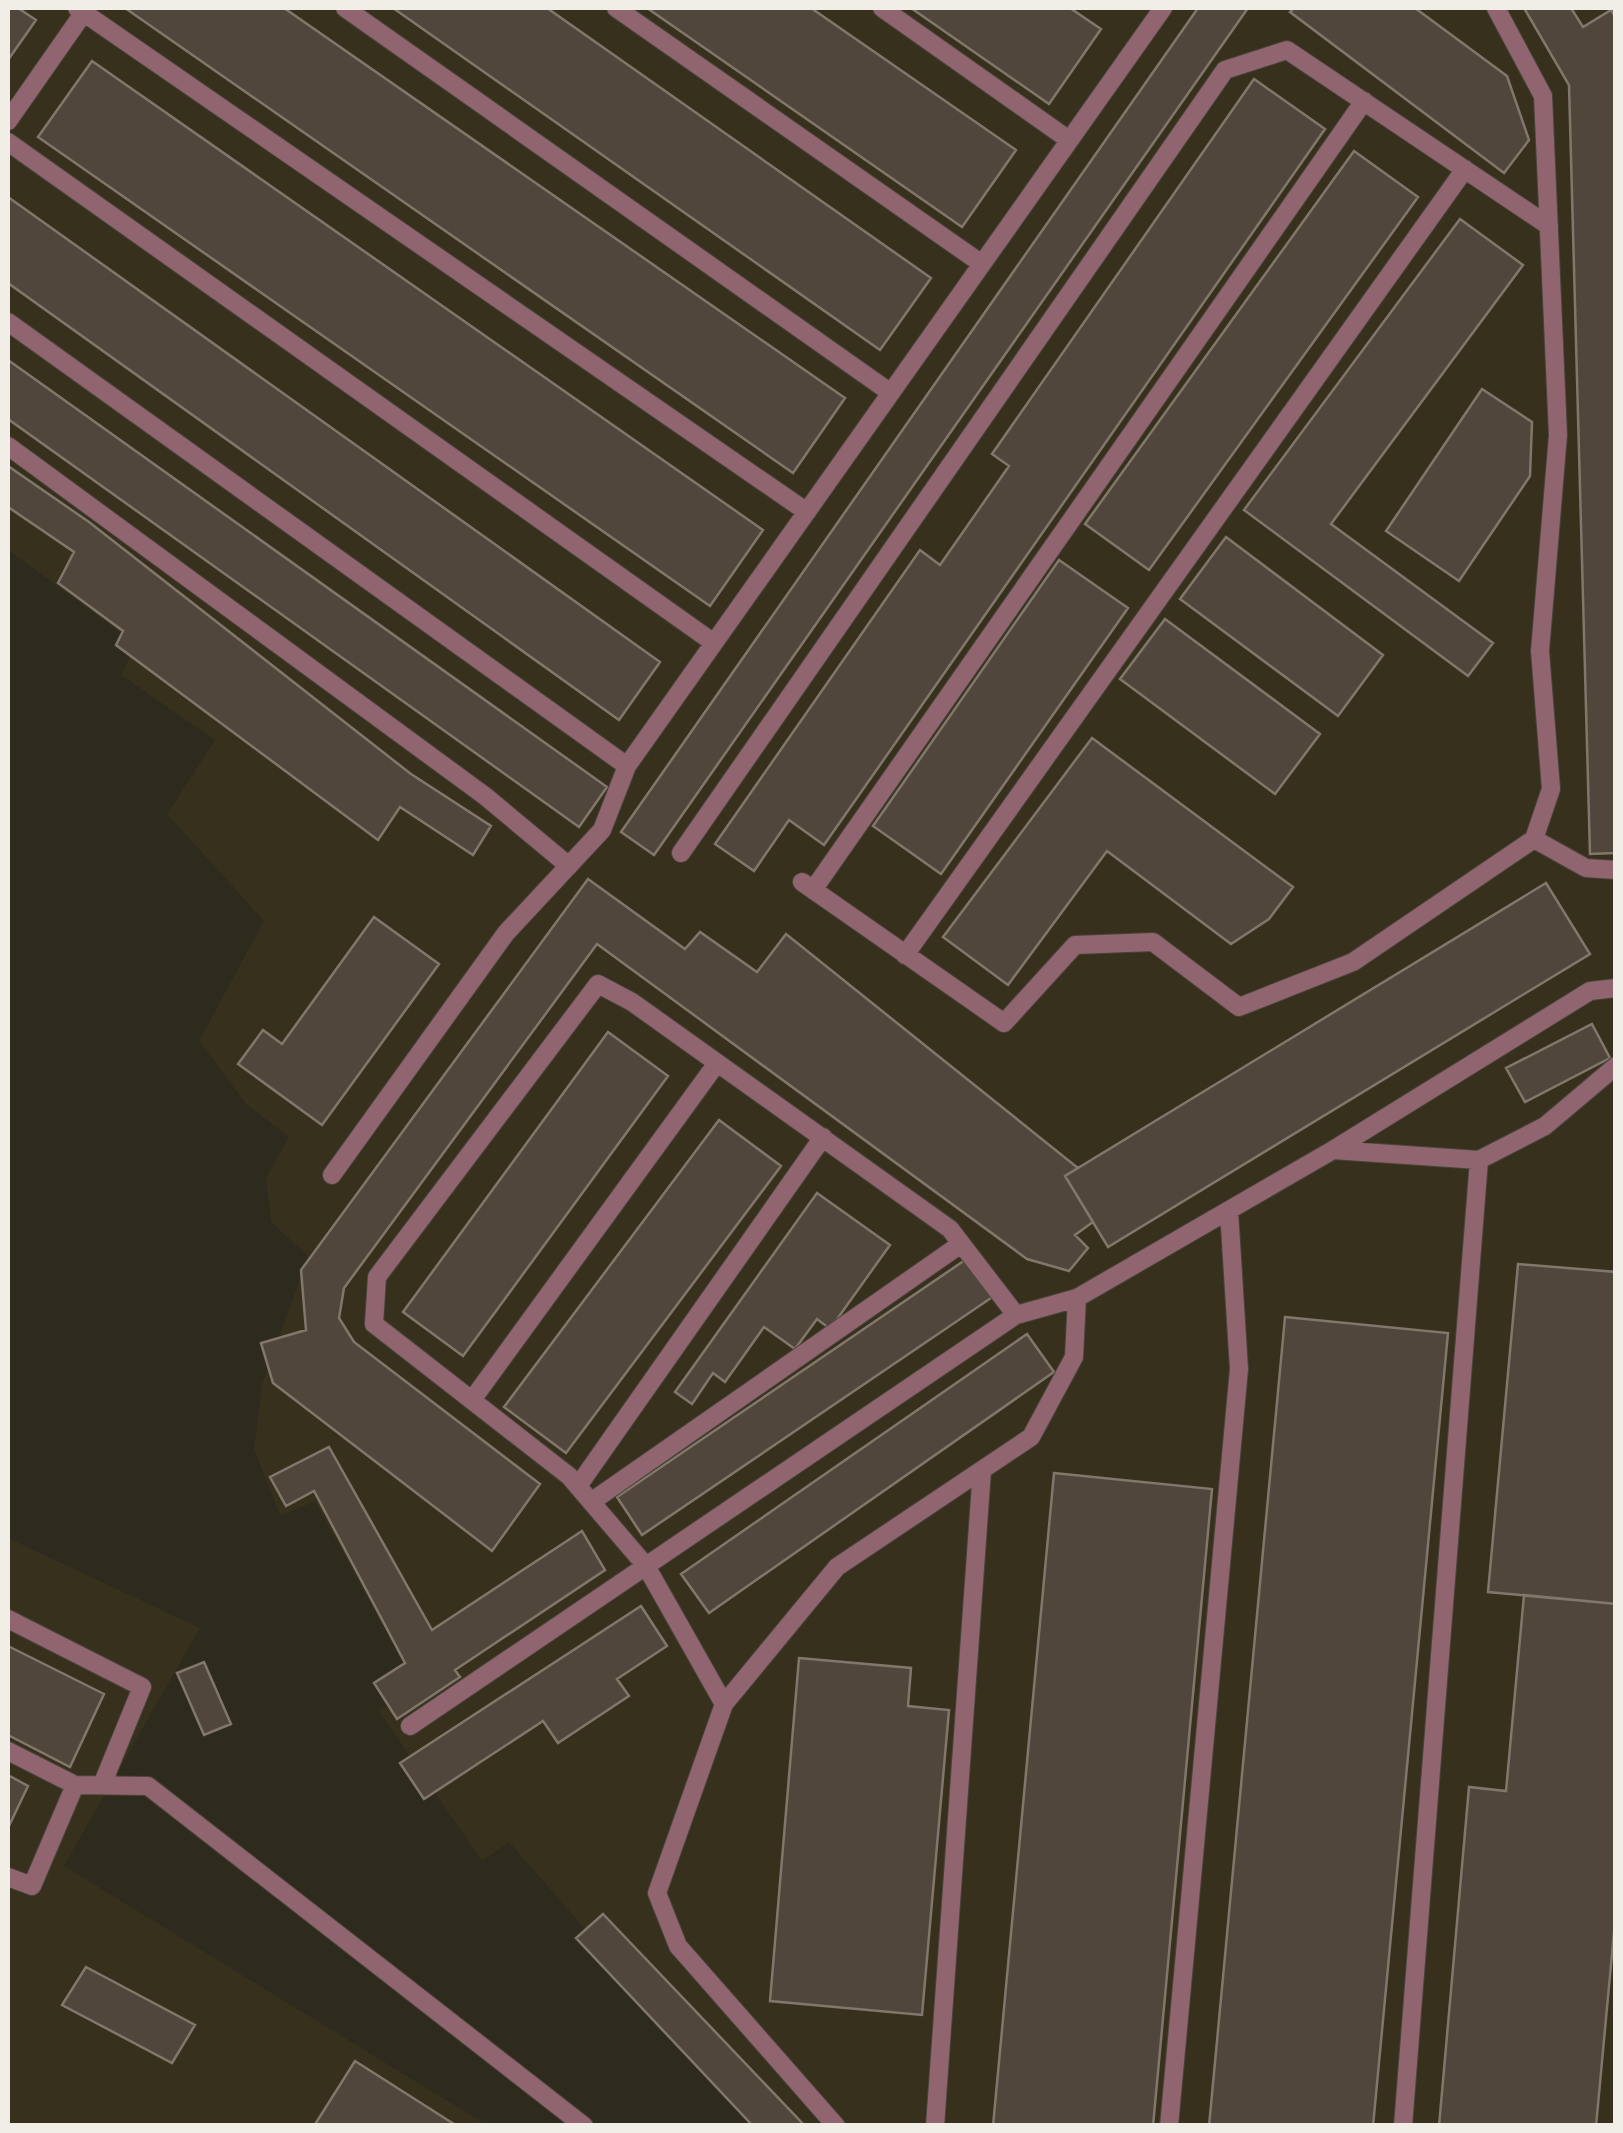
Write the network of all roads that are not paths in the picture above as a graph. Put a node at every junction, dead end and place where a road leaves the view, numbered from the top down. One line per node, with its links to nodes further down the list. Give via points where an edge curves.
1 (345, 8): 15 (lane)
2 (616, 8): 13 (lane)
3 (882, 8): 9 (lane)
4 (1496, 8): 12 (lane, via 1543,96)
5 (83, 9): 8 (lane); 17 (lane)
6 (1158, 9): 9 (lane)
7 (1364, 102): 11 (lane); 21 (lane, via 1288,50 1225,70); 24 (lane, via 808,886)
8 (8, 122)
9 (1070, 140): 13 (lane)
10 (8, 142): 18 (lane)
11 (1465, 169): 12 (lane); 24 (lane)
12 (1548, 226): 20 (lane, via 1558,435 1540,652 1551,789)
13 (982, 264): 15 (lane)
14 (8, 322): 19 (lane)
15 (892, 392): 17 (lane)
16 (8, 446): 22 (lane, via 485,796)
17 (807, 512): 18 (lane)
18 (714, 643): 19 (lane)
19 (627, 766): 22 (lane, via 602,830)
20 (1534, 839): 23 (lane, via 1586,868); 24 (lane, via 1353,962 1238,1007 1154,942 1075,945 1004,1024)
21 (682, 853)
22 (569, 866): 31 (lane, via 506,933)
23 (1616, 870)
24 (905, 956)
25 (1616, 988): 29 (lane, via 1590,991)
26 (717, 1063): 28 (lane); 36 (lane); 36 (lane, via 598,984 377,1277 374,1324)
27 (1616, 1066): 30 (lane, via 1545,1126)
28 (822, 1138): 33 (lane, via 950,1229); 38 (lane)
29 (1333, 1150): 30 (lane); 32 (lane)
30 (1480, 1160): 52 (lane)
31 (332, 1175)
32 (1228, 1211): 34 (lane); 51 (lane, via 1239,1369)
33 (961, 1244): 35 (lane); 39 (lane)
34 (1077, 1298): 35 (lane); 37 (lane, via 1074,1357 1031,1437)
35 (1016, 1315): 40 (lane)
36 (472, 1400): 38 (lane)
37 (982, 1470): 42 (lane, via 837,1567); 50 (lane)
38 (578, 1486): 39 (lane)
39 (591, 1502): 40 (lane)
40 (646, 1566): 42 (lane); 43 (lane)
41 (8, 1620): 46 (lane, via 142,1687)
42 (724, 1704): 49 (lane, via 657,1893 678,1946)
43 (410, 1726)
44 (8, 1751): 45 (lane)
45 (75, 1785): 46 (lane); 47 (lane, via 32,1886)
46 (102, 1785): 48 (lane, via 148,1786)
47 (8, 1878)
48 (584, 2126)
49 (836, 2126)
50 (935, 2126)
51 (1169, 2126)
52 (1403, 2126)

